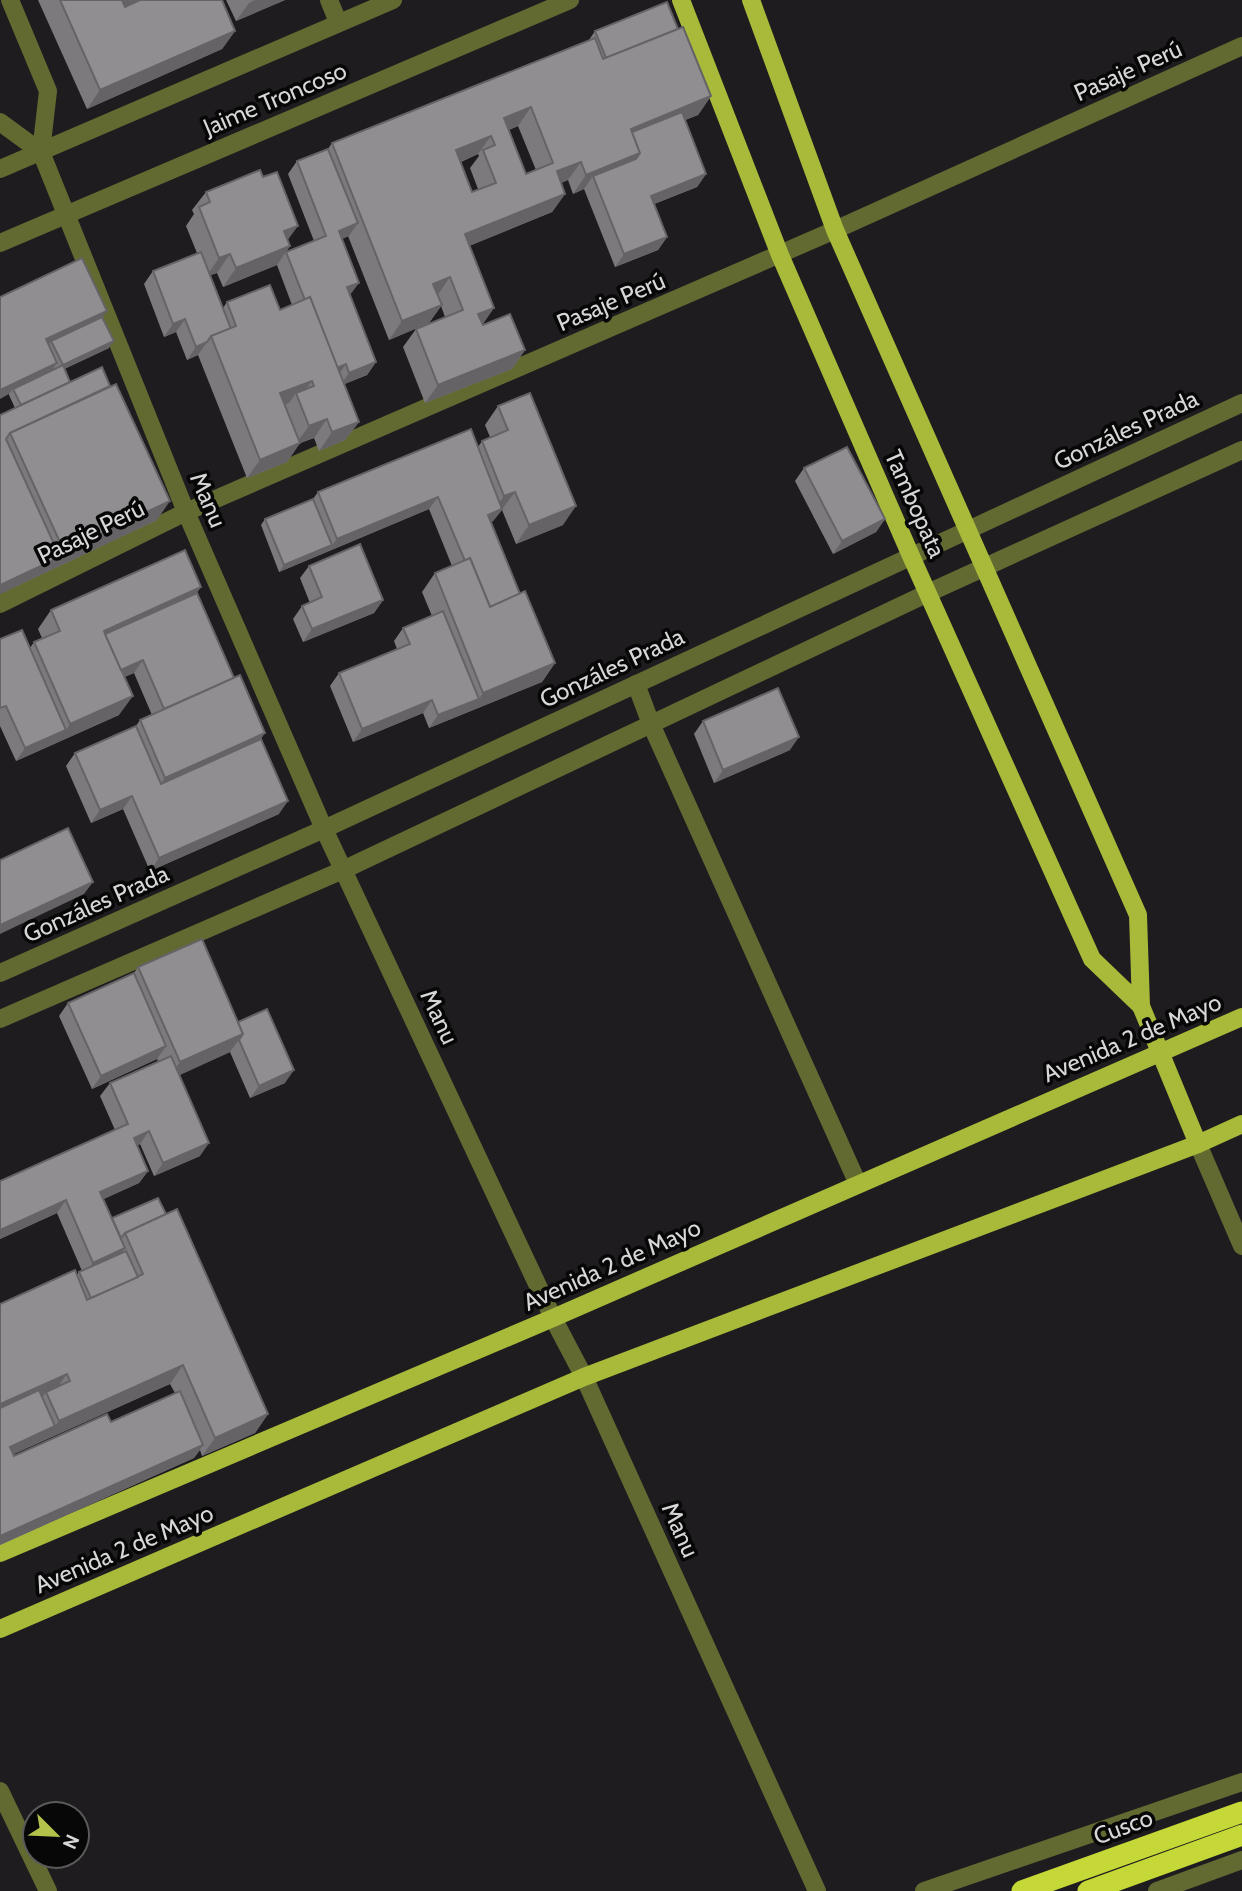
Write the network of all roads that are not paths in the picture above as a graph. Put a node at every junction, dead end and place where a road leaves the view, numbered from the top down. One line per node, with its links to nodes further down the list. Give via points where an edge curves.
1 (10, 0): 10 (street, via 48,91)
2 (329, 0): 7 (street)
3 (393, 0): 7 (street, Jaime Troncoso)
4 (570, 0): 12 (street, Jaime Troncoso)
5 (681, 0): 15 (main road, Tambopata)
6 (751, 0): 13 (main road, Tambopata)
7 (338, 22): 10 (street, Jaime Troncoso)
8 (1242, 46): 13 (street, Pasaje Perú)
9 (0, 122): 10 (street)
10 (41, 152): 11 (street, Jaime Troncoso); 12 (street, Manu)
11 (0, 169)
12 (67, 214): 14 (street, Jaime Troncoso); 18 (street, Manu)
13 (835, 230): 15 (street, Pasaje Perú); 19 (main road, Tambopata)
14 (0, 243)
15 (779, 255): 18 (street, Pasaje Perú); 20 (main road, Tambopata)
16 (1242, 403): 19 (street, Gonzáles Prada)
17 (1242, 450): 21 (street)
18 (186, 512): 23 (street, Pasaje Perú); 26 (street, Manu)
19 (967, 530): 20 (street, Gonzáles Prada); 21 (main road, Tambopata)
20 (911, 556): 22 (main road, Tambopata); 24 (street, Gonzáles Prada)
21 (984, 568): 22 (street); 29 (main road, Tambopata, via 1138,915)
22 (928, 593): 25 (street); 29 (main road, Tambopata, via 1092,959)
23 (0, 604)
24 (636, 684): 25 (street); 26 (street, Gonzáles Prada)
25 (651, 724): 27 (street); 35 (street)
26 (324, 829): 27 (street, Manu); 28 (street, Gonzáles Prada)
27 (343, 870): 31 (street); 37 (street, Manu)
28 (0, 973)
29 (1141, 1006): 32 (main road, Tambopata)
30 (1242, 1017): 32 (main road, Avenida 2 de Mayo)
31 (0, 1018)
32 (1160, 1053): 34 (main road, Tambopata); 35 (main road, Avenida 2 de Mayo)
33 (1242, 1124): 34 (main road, Avenida 2 de Mayo)
34 (1198, 1143): 36 (street, Tambopata); 38 (main road, Avenida 2 de Mayo)
35 (858, 1184): 37 (main road, Avenida 2 de Mayo)
36 (1242, 1246)
37 (553, 1318): 38 (street, Manu); 39 (main road, Avenida 2 de Mayo)
38 (584, 1377): 40 (main road, Avenida 2 de Mayo); 47 (street, Manu)
39 (0, 1553)
40 (0, 1629)
41 (1242, 1782): 48 (street)
42 (0, 1791): 46 (street)
43 (1242, 1812): 49 (highway, Cusco)
44 (1242, 1835): 50 (highway, Cusco)
45 (1242, 1860): 51 (street)
46 (48, 1891)
47 (817, 1891)
48 (924, 1891)
49 (1022, 1891)
50 (1088, 1891)
51 (1157, 1891)

